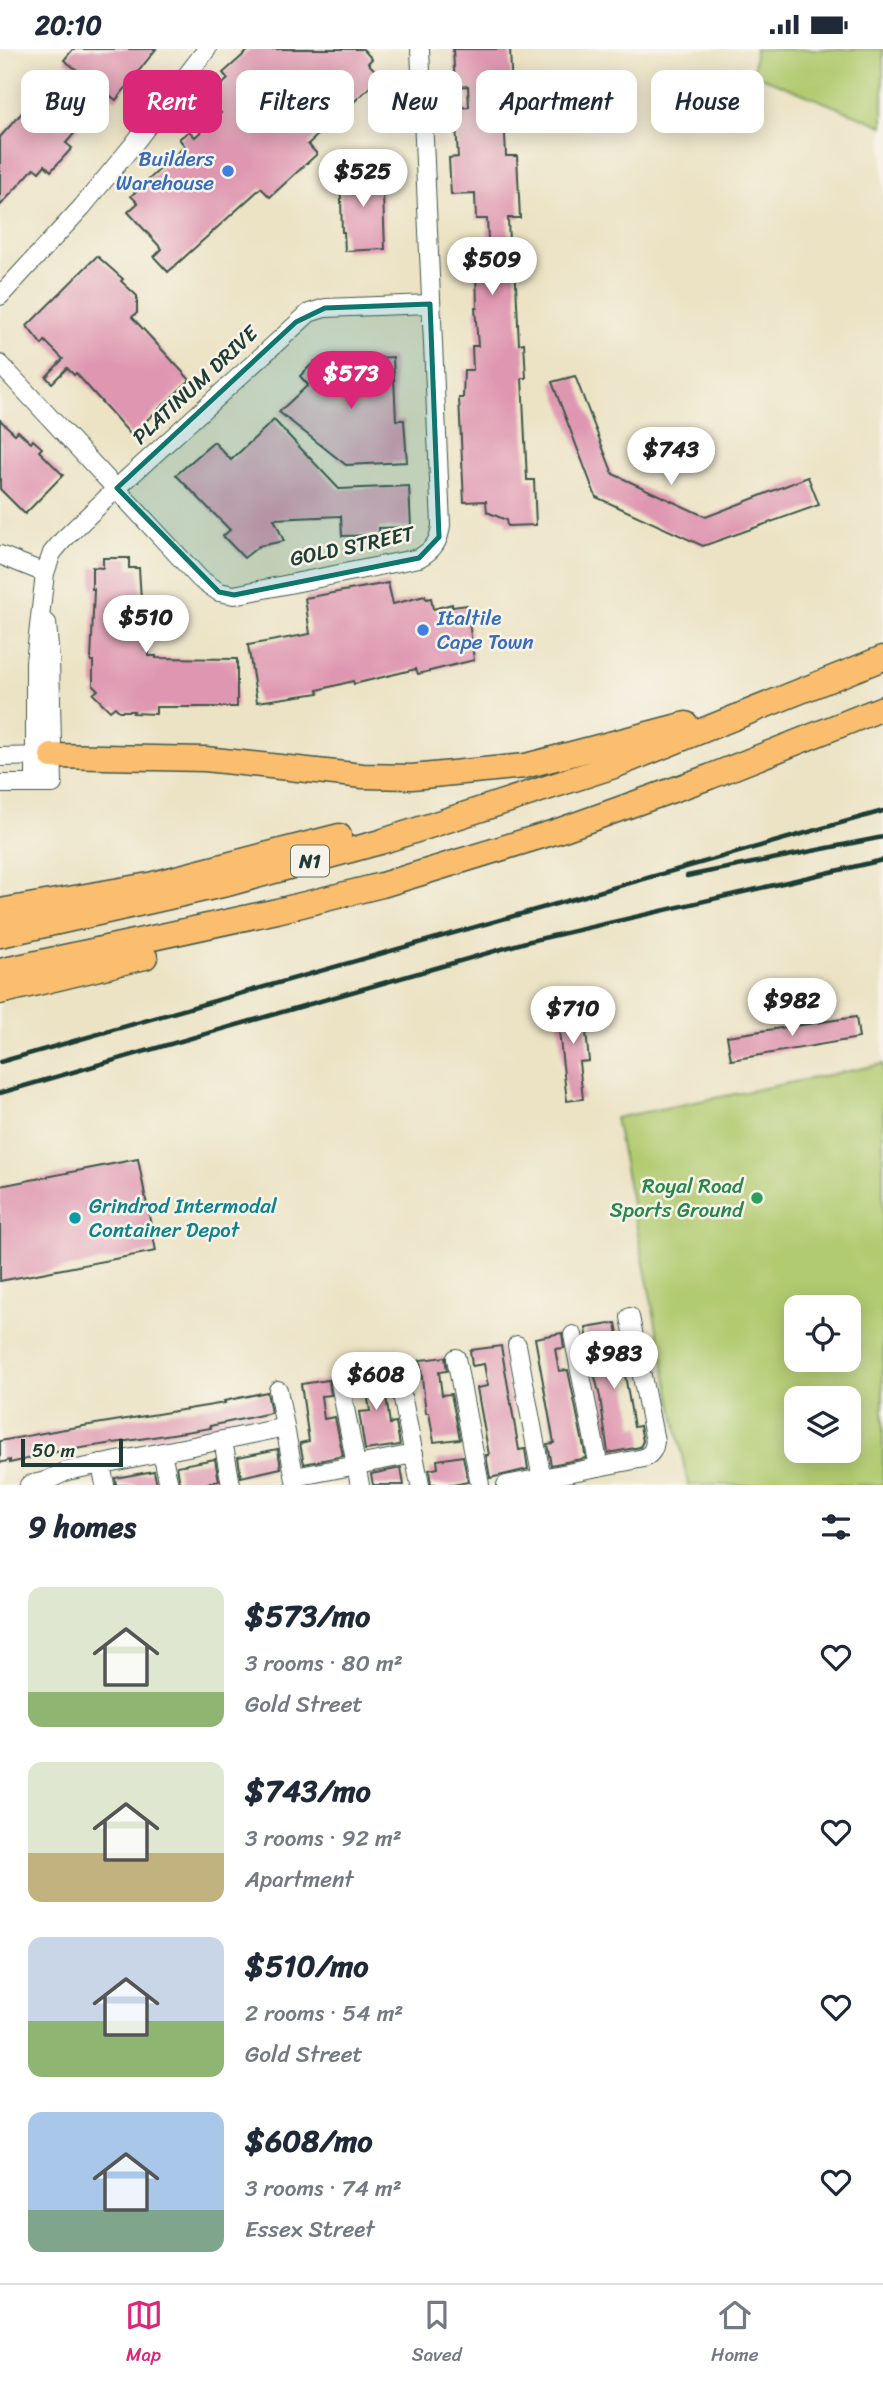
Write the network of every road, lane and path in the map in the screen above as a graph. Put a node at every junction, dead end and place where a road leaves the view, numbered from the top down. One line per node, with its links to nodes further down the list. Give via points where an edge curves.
1 (207, 49): 3 (street, via 90,197)
2 (420, 49): 4 (street, GOLD STREET)
3 (0, 296)
4 (430, 304): 6 (street, PLATINUM DRIVE, via 325,308 309,313); 6 (street, GOLD STREET, via 441,525 429,553 234,595 219,592 201,579)
5 (0, 364): 6 (street)
6 (117, 488): 8 (street, PLATINUM DRIVE, via 52,553)
7 (0, 555): 8 (street)
8 (44, 581): 12 (street, via 50,660)
9 (883, 658): 10 (highway, N1)
10 (781, 699): 12 (highway, via 525,766 468,772 363,776 205,759); 14 (highway, N1)
11 (883, 708): 17 (highway, N1, via 558,831 382,885)
12 (44, 756): 13 (street); 15 (street, via 44,784)
13 (0, 757)
14 (614, 766): 16 (highway, via 517,783 365,829 149,885); 18 (highway, N1, via 380,842 231,883)
15 (0, 784)
16 (0, 911)
17 (277, 911): 19 (highway, N1); 20 (highway, via 204,942)
18 (0, 935)
19 (0, 971)
20 (0, 992)
21 (630, 1317): 34 (street, via 654,1448 644,1458)
22 (573, 1335): 34 (street)
23 (517, 1345): 36 (street)
24 (456, 1358): 43 (street)
25 (396, 1365): 31 (street)
26 (340, 1383): 33 (street)
27 (278, 1390): 35 (street)
28 (276, 1429): 29 (street)
29 (223, 1440): 30 (street); 40 (street)
30 (162, 1452): 32 (street); 39 (street)
31 (414, 1454): 33 (street); 42 (street)
32 (101, 1464): 37 (street); 38 (street)
33 (356, 1465): 35 (street); 41 (street)
34 (598, 1467): 36 (street)
35 (296, 1481)
36 (542, 1481): 44 (street)
37 (29, 1485)
38 (105, 1485)
39 (169, 1485)
40 (231, 1485)
41 (360, 1485)
42 (420, 1485)
43 (480, 1485)
44 (506, 1485)

